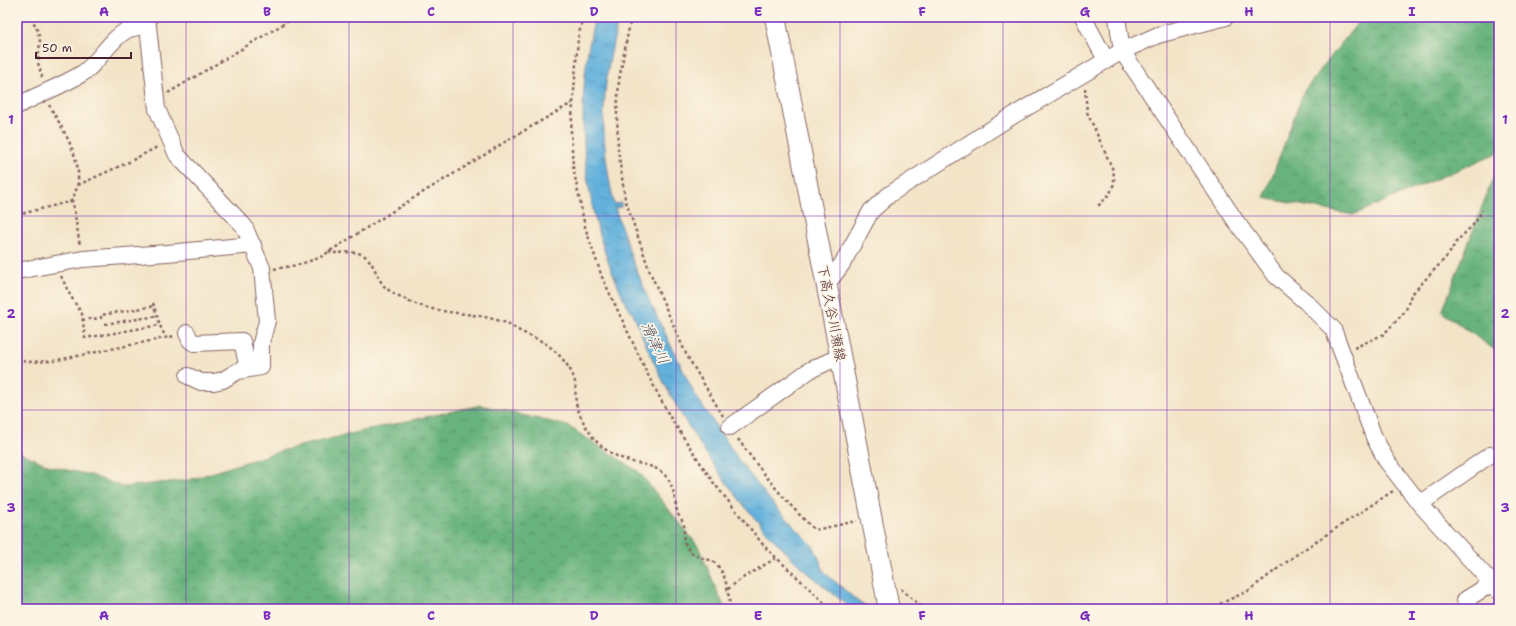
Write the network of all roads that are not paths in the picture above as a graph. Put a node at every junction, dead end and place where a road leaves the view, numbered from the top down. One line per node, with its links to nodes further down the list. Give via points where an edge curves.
1 (775, 17): 11 (main road, 下高久谷川瀬線)
2 (1083, 17): 7 (street)
3 (1117, 17): 6 (street)
4 (1226, 17): 6 (street, via 1158,35)
5 (147, 22): 8 (street, via 116,38 84,72); 9 (street, via 157,109 177,155 244,226)
6 (1122, 51): 7 (street); 18 (street, via 1235,220 1276,276 1333,329 1374,437 1386,460)
7 (1106, 60): 11 (street, via 890,194 871,211 842,264)
8 (17, 106)
9 (252, 245): 10 (street, via 83,258); 14 (street, via 262,271 267,321 261,343 261,367)
10 (17, 270)
11 (827, 284): 13 (main road, 下高久谷川瀬線)
12 (187, 333): 14 (street, via 194,343 242,341)
13 (841, 356): 16 (street, via 810,370); 21 (main road, 下高久谷川瀬線)
14 (248, 369): 15 (street, via 214,382 201,382)
15 (188, 376)
16 (730, 427)
17 (1490, 455): 18 (street)
18 (1420, 504): 19 (street)
19 (1496, 584): 20 (street)
20 (1465, 600)
21 (889, 609)

